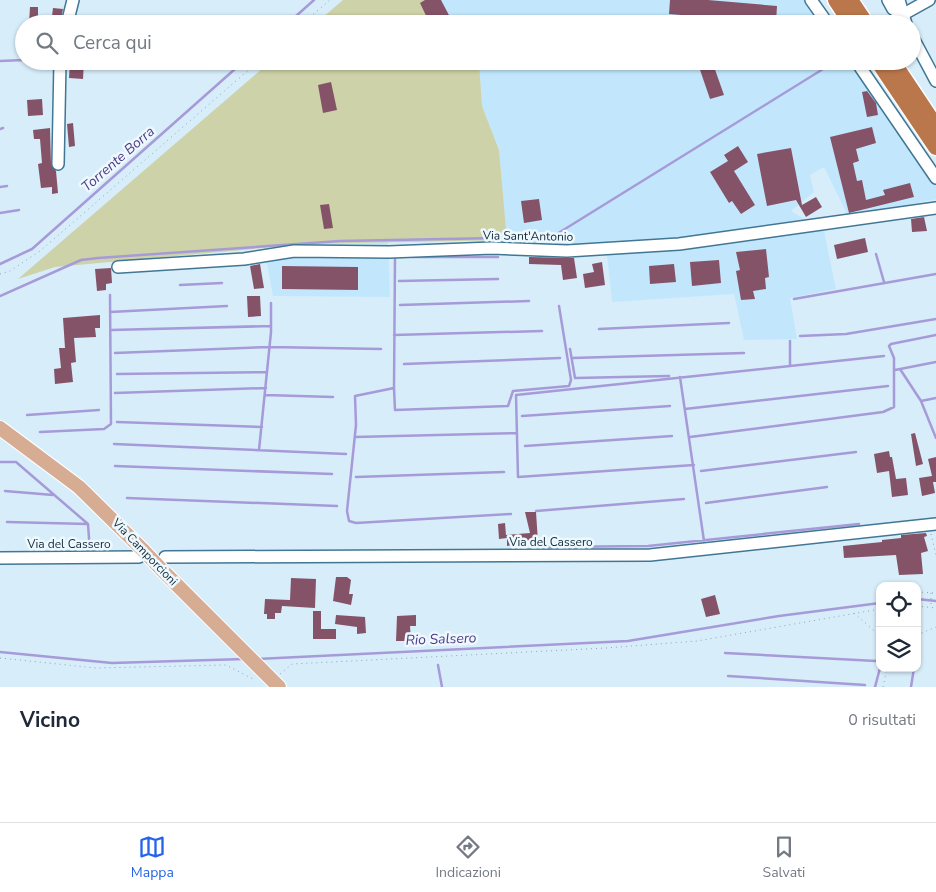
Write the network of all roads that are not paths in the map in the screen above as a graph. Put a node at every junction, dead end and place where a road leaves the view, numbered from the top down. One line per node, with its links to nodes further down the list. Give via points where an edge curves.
1 (73, 0): 8 (street)
2 (811, 0): 9 (street)
3 (836, 0): 10 (highway)
4 (850, 0): 11 (highway)
5 (888, 0): 12 (street)
6 (899, 0): 13 (street)
7 (929, 0): 14 (street)
8 (69, 15)
9 (822, 15)
10 (846, 15)
11 (860, 15)
12 (899, 15)
13 (903, 15)
14 (910, 15)
15 (921, 53): 20 (street)
16 (60, 70): 23 (street)
17 (862, 70): 24 (street)
18 (884, 70): 22 (highway)
19 (898, 70): 21 (highway)
20 (936, 81)
21 (936, 126)
22 (936, 147)
23 (58, 164)
24 (936, 178)
25 (936, 208): 26 (street, Via Sant'Antonio, via 678,244 567,251 492,248 294,251 244,259)
26 (118, 267)
27 (0, 428): 29 (main road, Via Camporcioni, via 79,487)
28 (932, 524): 31 (street, Via del Cassero, via 650,555)
29 (142, 554): 30 (street, Via del Cassero); 31 (main road, Via Camporcioni, bridge)
30 (0, 558)
31 (163, 563): 32 (main road, Via Camporcioni, via 235,645)
32 (272, 681)

